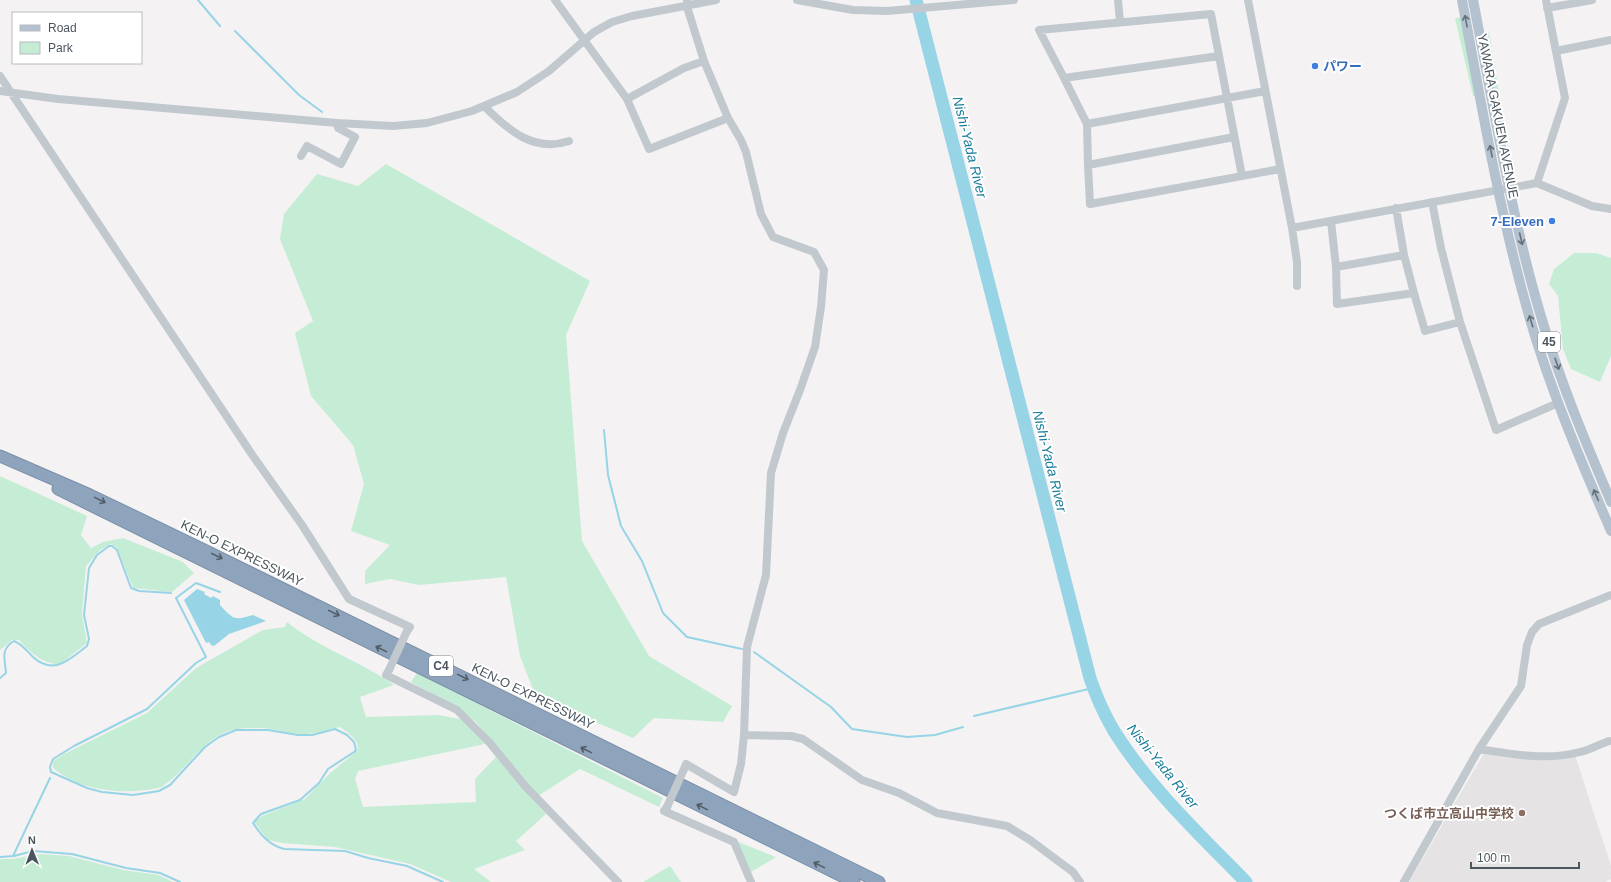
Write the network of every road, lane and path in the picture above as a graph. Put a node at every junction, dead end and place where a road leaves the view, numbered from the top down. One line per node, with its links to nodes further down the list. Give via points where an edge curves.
1 (555, 0): 14 (street)
2 (716, 0): 11 (street)
3 (797, 0): 4 (street, via 861,11)
4 (1002, 0): 5 (street)
5 (1014, 0)
6 (1118, 0): 13 (street)
7 (1248, 0): 22 (street)
8 (1462, 0): 38 (main road, YAWARA GAKUEN AVENUE / 45, one-way to 8)
9 (1473, 0): 37 (main road, YAWARA GAKUEN AVENUE / 45)
10 (1592, 0): 12 (street)
11 (687, 3): 14 (street, via 622,18 603,26); 18 (street)
12 (1546, 4): 16 (street)
13 (1120, 22): 17 (street, via 1211,14); 20 (street, via 1039,30)
14 (583, 40): 25 (street); 26 (street, via 549,71 517,92)
15 (1611, 40): 16 (street)
16 (1556, 51): 36 (street, via 1565,98)
17 (1218, 56): 20 (street); 24 (street)
18 (704, 61): 25 (street, via 684,68); 27 (street)
19 (0, 76): 23 (street)
20 (1064, 78): 29 (street)
21 (0, 91): 23 (street)
22 (1265, 91): 24 (street); 34 (street)
23 (12, 93): 28 (street, via 58,100); 58 (street, bridge, via 349,599 410,627 386,674 461,714 489,742 526,787)
24 (1227, 98): 29 (street); 30 (street)
25 (627, 99): 27 (street, via 649,149)
26 (485, 107): 28 (street, via 452,118 411,125); 31 (street, via 507,129 526,139 550,144)
27 (728, 118): 55 (street, via 746,152 761,214 773,237 814,252 824,270 815,347 771,473 766,575 746,647)
28 (337, 123): 32 (street, via 338,128 355,137 341,164 307,146)
29 (1087, 124): 33 (street)
30 (1234, 137): 33 (street); 35 (street)
31 (569, 141)
32 (301, 156)
33 (1088, 165): 35 (street, via 1090,204)
34 (1280, 169): 35 (street); 43 (street)
35 (1242, 176)
36 (1537, 183): 37 (street); 41 (street, via 1586,204)
37 (1509, 188): 38 (street); 52 (main road, YAWARA GAKUEN AVENUE / 45, one-way to 52, via 1543,325 1577,421)
38 (1499, 189): 39 (street); 49 (main road, YAWARA GAKUEN AVENUE / 45, one-way to 38, via 1526,305)
39 (1432, 202): 40 (street); 48 (street)
40 (1396, 208): 42 (street); 44 (street)
41 (1611, 209)
42 (1331, 221): 43 (street); 45 (street)
43 (1292, 228): 46 (street, via 1297,262)
44 (1404, 255): 45 (street); 47 (street)
45 (1336, 267): 47 (street, via 1337,304)
46 (1297, 286)
47 (1414, 293): 48 (street, via 1425,331)
48 (1460, 322): 49 (street, via 1496,430)
49 (1558, 403): 53 (main road, YAWARA GAKUEN AVENUE / 45, one-way to 49)
50 (0, 456): 61 (highway, KEN-O EXPRESSWAY / C4, one-way to 61, via 90,495 196,546)
51 (0, 460): 60 (highway, KEN-O EXPRESSWAY / C4, one-way to 51)
52 (1611, 502)
53 (1611, 531)
54 (1611, 594): 57 (street, via 1539,624 1532,632 1527,645 1520,686)
55 (744, 736): 59 (street, bridge, via 734,792 686,764 664,811 734,842); 62 (street, via 791,736 803,739 862,780 899,793 937,813 1006,826 1030,840 1073,872)
56 (1609, 740): 57 (street, via 1581,752 1554,756 1524,756)
57 (1478, 749): 63 (street)
58 (618, 882)
59 (751, 882)
60 (854, 882)
61 (879, 882)
62 (1080, 882)
63 (1404, 882)

